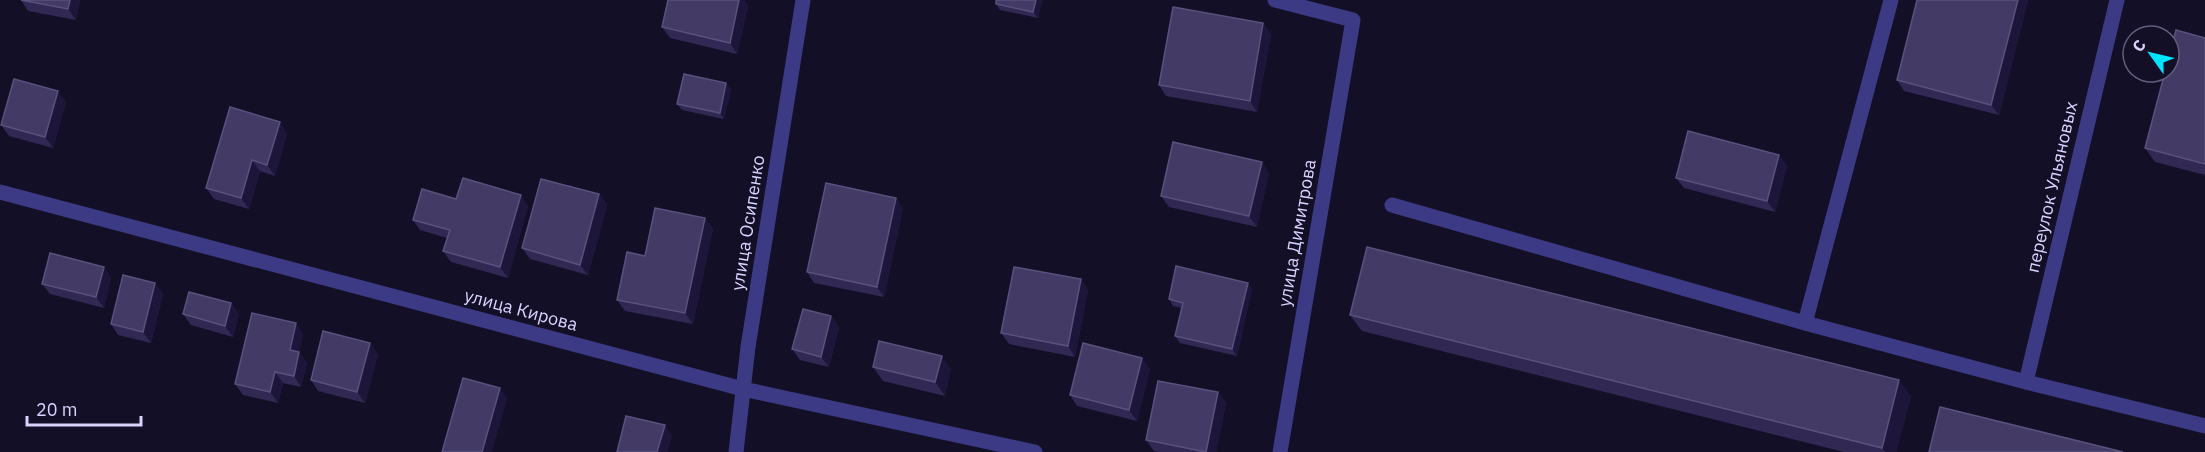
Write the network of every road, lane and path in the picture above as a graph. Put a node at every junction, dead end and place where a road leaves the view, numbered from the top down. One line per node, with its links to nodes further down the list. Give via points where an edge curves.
1 (803, 0): 9 (street, улица Осипенко)
2 (1275, 0): 13 (street, улица Димитрова, via 1353,20)
3 (1891, 0): 7 (street)
4 (2117, 0): 8 (street, переулок Ульяновых)
5 (0, 192): 9 (street, улица Кирова)
6 (1392, 205): 7 (street)
7 (1805, 323): 8 (street)
8 (2026, 382): 10 (street)
9 (743, 389): 11 (street, улица Осипенко); 12 (street, улица Кирова)
10 (2205, 426)
11 (736, 452)
12 (1035, 452)
13 (1280, 452)

